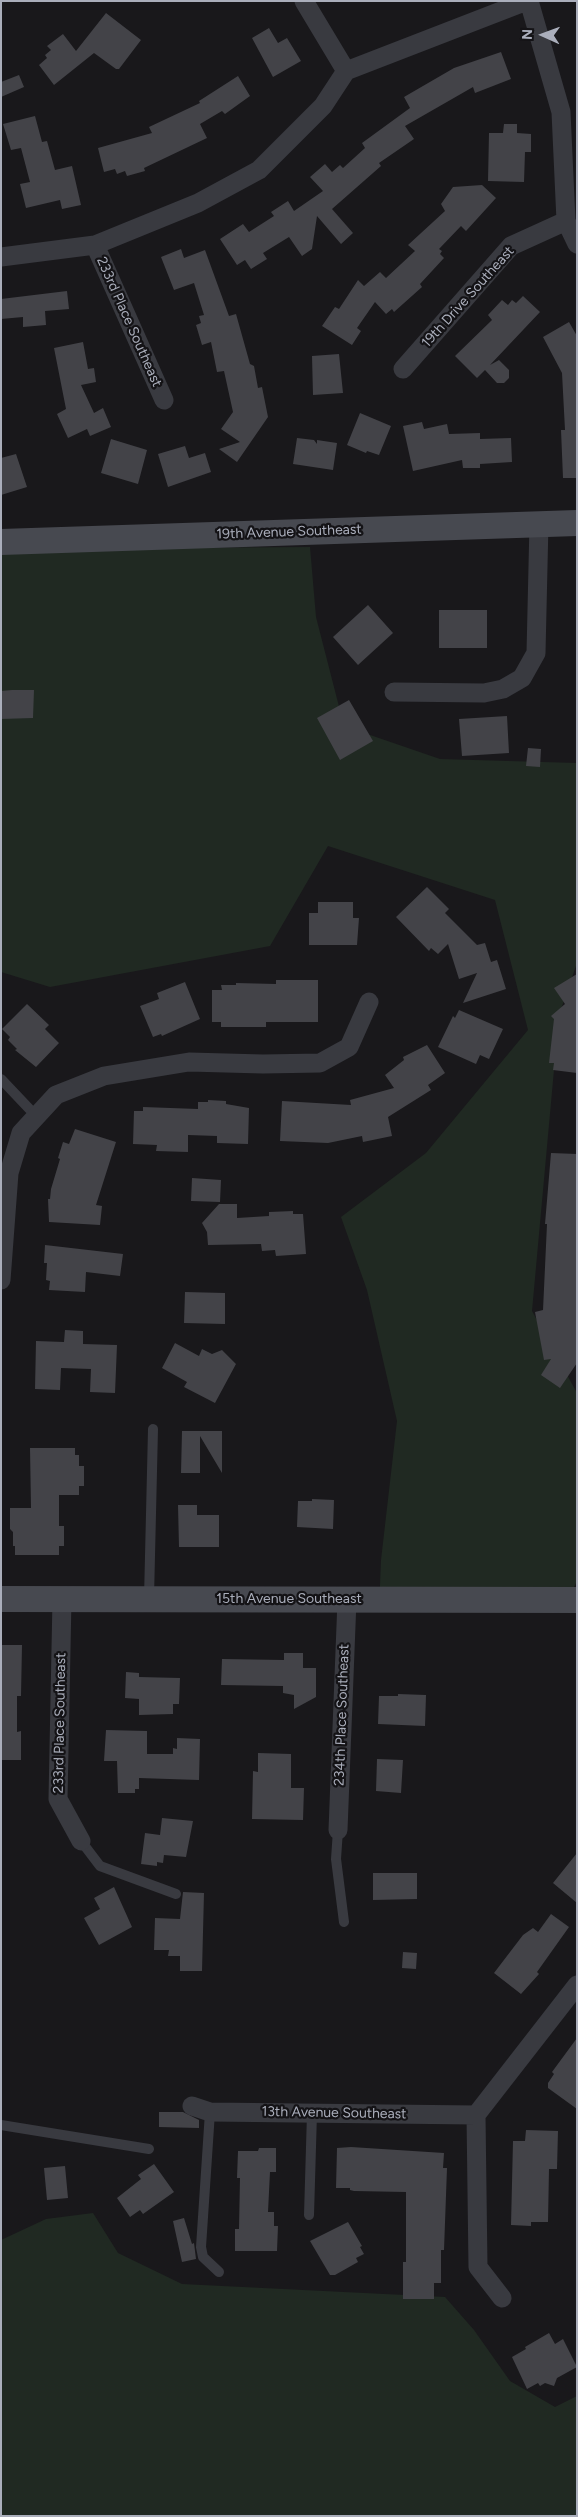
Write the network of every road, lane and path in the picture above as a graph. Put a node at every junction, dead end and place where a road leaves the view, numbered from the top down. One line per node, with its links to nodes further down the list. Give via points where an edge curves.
1 (304, 1): 3 (street)
2 (528, 1): 3 (street); 4 (street, via 561,112)
3 (346, 71): 6 (street, via 323,106 259,170 198,203)
4 (566, 221): 5 (street); 8 (street, 19th Drive Southeast, via 510,246)
5 (577, 244)
6 (94, 245): 7 (street); 9 (street, 233rd Place Southeast)
7 (1, 257)
8 (403, 369)
9 (164, 400)
10 (577, 523): 11 (street, 19th Avenue Southeast)
11 (539, 524): 12 (street, 19th Avenue Southeast); 13 (street, via 536,653 522,678 503,689 484,693)
12 (1, 542)
13 (394, 692)
14 (369, 1002): 16 (street, via 349,1047 320,1063 189,1062 104,1076 56,1095)
15 (1, 1079): 16 (lane)
16 (37, 1117): 17 (street, via 21,1133 9,1173)
17 (1, 1280)
18 (153, 1429): 21 (lane)
19 (1, 1598): 20 (street, 15th Avenue Southeast)
20 (62, 1599): 21 (street, 15th Avenue Southeast); 25 (street, 233rd Place Southeast, via 58,1799)
21 (149, 1599): 22 (street, 15th Avenue Southeast)
22 (347, 1600): 23 (street, 15th Avenue Southeast); 24 (street, 234th Place Southeast)
23 (577, 1600)
24 (338, 1830): 27 (lane, via 336,1859)
25 (81, 1841): 26 (lane, via 100,1866)
26 (176, 1894)
27 (344, 1922)
28 (577, 1985): 32 (street)
29 (192, 2106): 30 (street, 13th Avenue Southeast)
30 (210, 2112): 31 (street, 13th Avenue Southeast); 36 (lane, via 201,2247 203,2257)
31 (312, 2113): 32 (street, 13th Avenue Southeast); 35 (lane)
32 (476, 2115): 37 (street, via 478,2267)
33 (1, 2125): 34 (lane)
34 (148, 2150)
35 (309, 2215)
36 (219, 2272)
37 (502, 2298)

